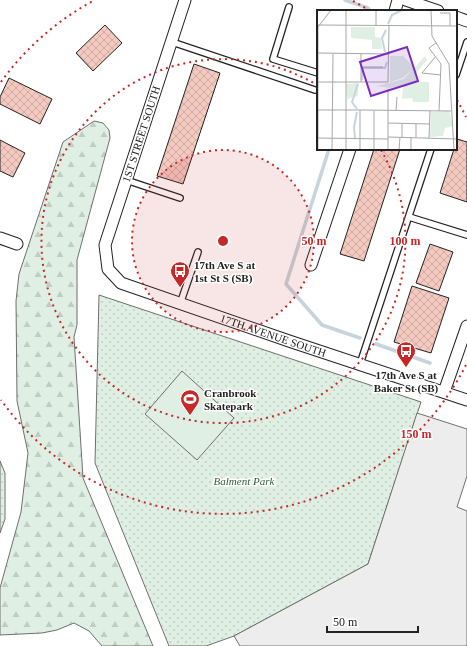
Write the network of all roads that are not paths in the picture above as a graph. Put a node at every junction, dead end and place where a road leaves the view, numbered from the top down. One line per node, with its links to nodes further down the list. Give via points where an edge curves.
1 (185, 0): 9 (street, 1ST STREET SOUTH)
2 (398, 0): 5 (street)
3 (406, 0): 6 (street)
4 (289, 7): 12 (lane, via 273,59)
5 (395, 10)
6 (435, 10)
7 (457, 17): 8 (street)
8 (467, 21)
9 (172, 42): 13 (lane); 16 (street, 1ST STREET SOUTH)
10 (467, 42): 11 (lane)
11 (457, 72)
12 (317, 74)
13 (315, 90)
14 (350, 150): 23 (street)
15 (431, 150): 18 (lane)
16 (126, 180): 17 (lane); 24 (street, 1ST STREET SOUTH, via 105,245)
17 (180, 198)
18 (409, 217): 19 (lane); 27 (lane)
19 (467, 235)
20 (0, 238): 21 (street)
21 (17, 244)
22 (198, 252): 25 (lane)
23 (312, 265)
24 (108, 269): 25 (street, 17TH AVENUE SOUTH, via 121,283)
25 (180, 304): 27 (street, 17TH AVENUE SOUTH)
26 (467, 326): 28 (street)
27 (360, 364): 28 (street, 17TH AVENUE SOUTH)
28 (444, 392): 29 (street, 17TH AVENUE SOUTH)
29 (467, 400)

